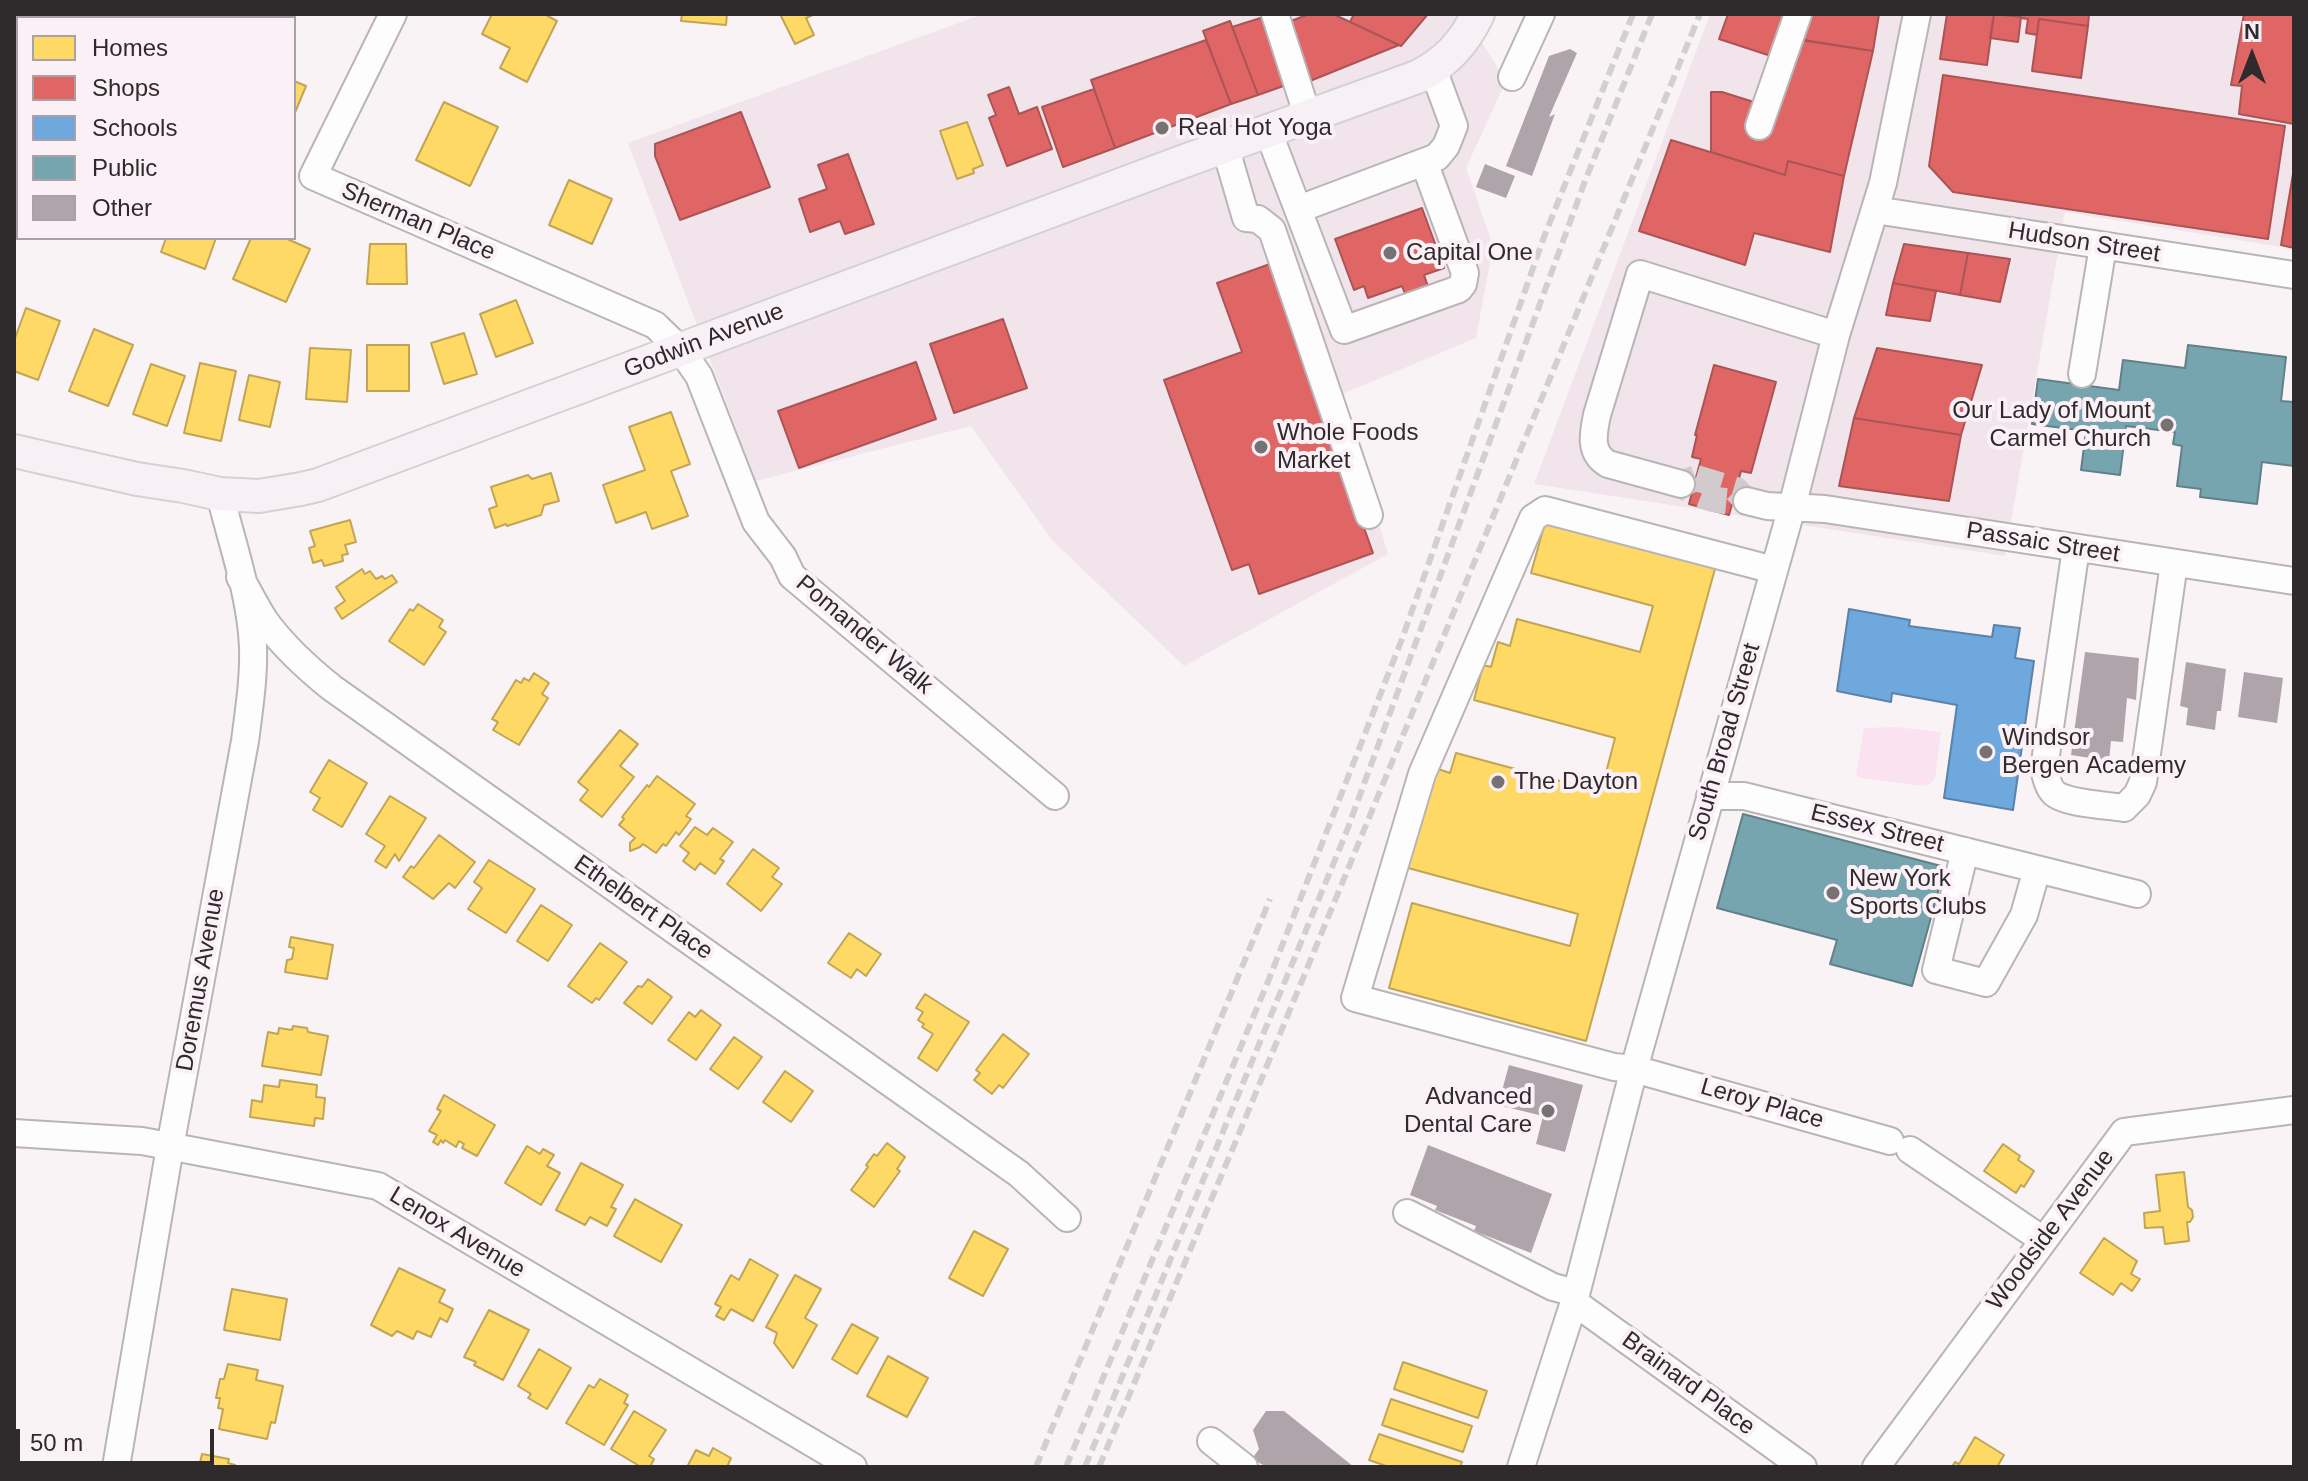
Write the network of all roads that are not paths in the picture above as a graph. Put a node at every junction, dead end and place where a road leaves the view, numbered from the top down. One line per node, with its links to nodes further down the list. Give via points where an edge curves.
1 (393, 14): 14 (street, Sherman Place)
2 (1275, 14): 9 (street)
3 (1478, 14): 7 (main road, via 1453,53)
4 (1541, 14): 8 (street)
5 (1798, 14): 10 (street)
6 (1917, 14): 16 (street, South Broad Street)
7 (1433, 69): 9 (main road, Godwin Avenue); 13 (street, via 1454,126 1437,157)
8 (1512, 77)
9 (1308, 117): 11 (main road, Godwin Avenue)
10 (1759, 126)
11 (1268, 131): 12 (main road, Godwin Avenue); 15 (street)
12 (1225, 146): 20 (main road, Godwin Avenue); 27 (street, via 1246,218 1258,219 1272,230)
13 (1424, 162): 15 (street); 15 (street, via 1465,273 1459,289 1344,330)
14 (304, 182): 20 (street, Sherman Place, via 655,325)
15 (1299, 209)
16 (1875, 210): 17 (street, Hudson Street); 19 (street, South Broad Street)
17 (2103, 246): 18 (street, Hudson Street); 21 (street)
18 (2294, 275)
19 (1836, 335): 23 (street, via 1640,274 1597,415 1595,451 1608,464); 26 (street, South Broad Street)
20 (681, 350): 24 (main road, Godwin Avenue, via 318,485 259,496); 33 (street, Pomander Walk, via 703,386 756,522 792,576)
21 (2082, 374)
22 (14, 451): 24 (main road, Godwin Avenue)
23 (1681, 484)
24 (220, 494): 31 (street, Doremus Avenue)
25 (1747, 501): 26 (street, Passaic Street)
26 (1792, 507): 28 (street, Passaic Street); 30 (street, South Broad Street)
27 (1369, 515)
28 (2076, 548): 29 (street, Passaic Street); 29 (street, via 2046,780 2067,799 2124,808 2143,782)
29 (2174, 563): 32 (street, Passaic Street)
30 (1774, 570): 34 (street, South Broad Street); 38 (street, Leroy Place, via 1545,510 1533,518 1422,774 1355,998)
31 (240, 577): 41 (street, Doremus Avenue, via 253,647 245,741); 43 (street, Ethelbert Place, via 278,638 332,688 1019,1174)
32 (2294, 581)
33 (1055, 796)
34 (1710, 796): 35 (street, Essex Street, via 1744,796); 38 (street, South Broad Street)
35 (1965, 851): 36 (street, Essex Street); 36 (street, via 1936,970 1986,983 2024,915)
36 (2037, 869): 37 (street, Essex Street)
37 (2137, 894)
38 (1634, 1069): 44 (street, Leroy Place, via 1900,1146); 45 (street, South Broad Street)
39 (2294, 1110): 44 (street, Woodside Avenue, via 2124,1132)
40 (14, 1133): 41 (street, Lenox Avenue)
41 (170, 1147): 47 (street, Doremus Avenue); 48 (street, Lenox Avenue, via 378,1186)
42 (1407, 1213): 45 (street, Brainard Place)
43 (1067, 1218)
44 (2043, 1240): 52 (street, Woodside Avenue)
45 (1575, 1297): 50 (street, South Broad Street); 51 (street, Brainard Place)
46 (1211, 1441): 49 (street)
47 (116, 1467)
48 (853, 1467)
49 (1244, 1467)
50 (1521, 1467)
51 (1803, 1467)
52 (1876, 1467)

